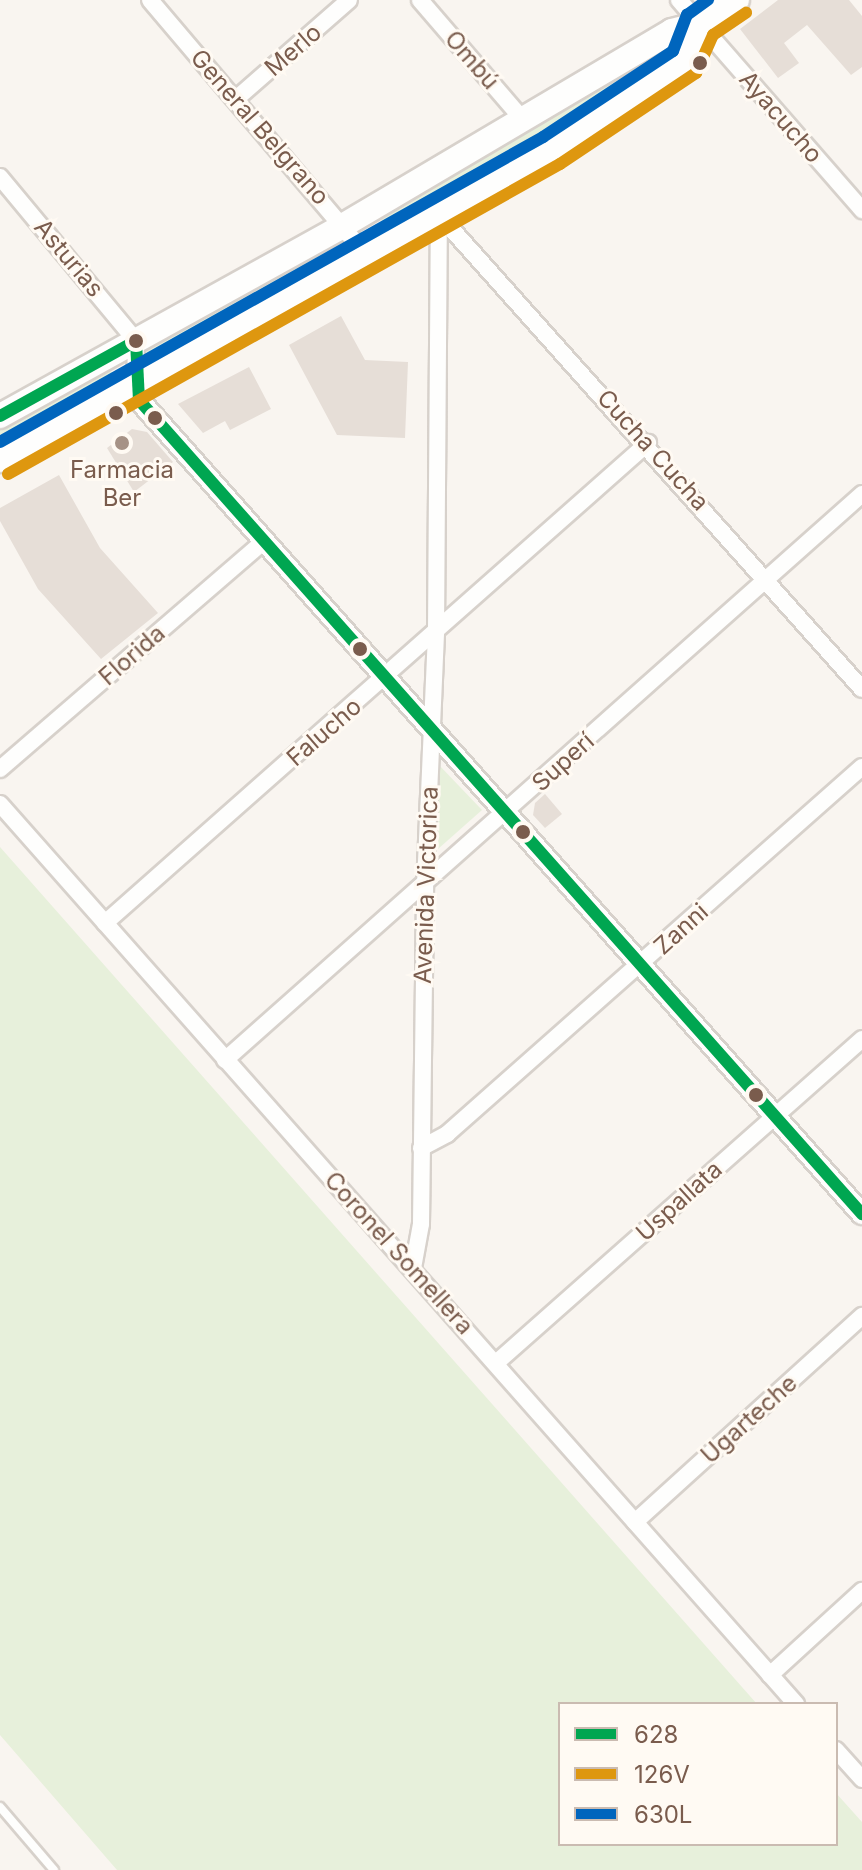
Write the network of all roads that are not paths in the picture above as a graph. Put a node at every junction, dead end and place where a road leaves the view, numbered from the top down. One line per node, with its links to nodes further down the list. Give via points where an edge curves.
1 (150, 0): 7 (street, General Belgrano)
2 (349, 0): 7 (street, Merlo)
3 (420, 0): 8 (street, Ombú)
4 (679, 0): 6 (street, Ayacucho)
5 (737, 0): 6 (main road)
6 (700, 24): 8 (main road, via 672,31); 10 (street, Ayacucho); 11 (main road, via 686,61 551,151)
7 (236, 99): 12 (street, General Belgrano)
8 (524, 121): 12 (main road)
9 (0, 177): 14 (street, Asturias)
10 (860, 206)
11 (439, 215): 13 (main road); 17 (street, Cucha Cucha); 22 (street, Avenida Victorica)
12 (344, 225): 13 (street, General Belgrano); 14 (main road)
13 (367, 256): 15 (main road)
14 (136, 341): 15 (street); 16 (main road)
15 (135, 387): 18 (main road); 20 (street, via 139,400)
16 (0, 416)
17 (648, 443): 21 (street, Cucha Cucha); 22 (street, Falucho)
18 (0, 460)
19 (862, 494): 21 (street, Superí)
20 (264, 541): 23 (street); 27 (street, Florida)
21 (766, 578): 24 (street, Cucha Cucha); 29 (street, Superí)
22 (436, 631): 23 (street, Falucho); 25 (street, Avenida Victorica)
23 (386, 678): 25 (street); 31 (street, Falucho)
24 (862, 689)
25 (431, 731): 29 (street); 30 (street, Avenida Victorica)
26 (862, 767): 32 (street, Zanni)
27 (0, 769)
28 (0, 804): 31 (street, Coronel Somellera)
29 (505, 815): 30 (street, Superí); 32 (street)
30 (425, 886): 34 (street, Superí); 36 (street, Avenida Victorica)
31 (105, 923): 34 (street, Coronel Somellera)
32 (640, 966): 35 (street); 36 (street, Zanni, via 447,1134)
33 (862, 1039): 35 (street, Uspallata)
34 (225, 1060): 38 (street, Coronel Somellera)
35 (774, 1116): 37 (street); 40 (street, Uspallata)
36 (421, 1148): 38 (street, Avenida Victorica, via 421,1224)
37 (862, 1214)
38 (413, 1268): 40 (street, Coronel Somellera)
39 (862, 1316): 41 (street, Ugarteche)
40 (496, 1363): 41 (street, Coronel Somellera)
41 (635, 1522): 43 (street, Coronel Somellera)
42 (862, 1591): 43 (street)
43 (770, 1675): 44 (street, Coronel Somellera)
44 (794, 1702)
45 (838, 1752): 46 (street)
46 (862, 1779)
47 (0, 1807): 48 (lane)
48 (54, 1870)

